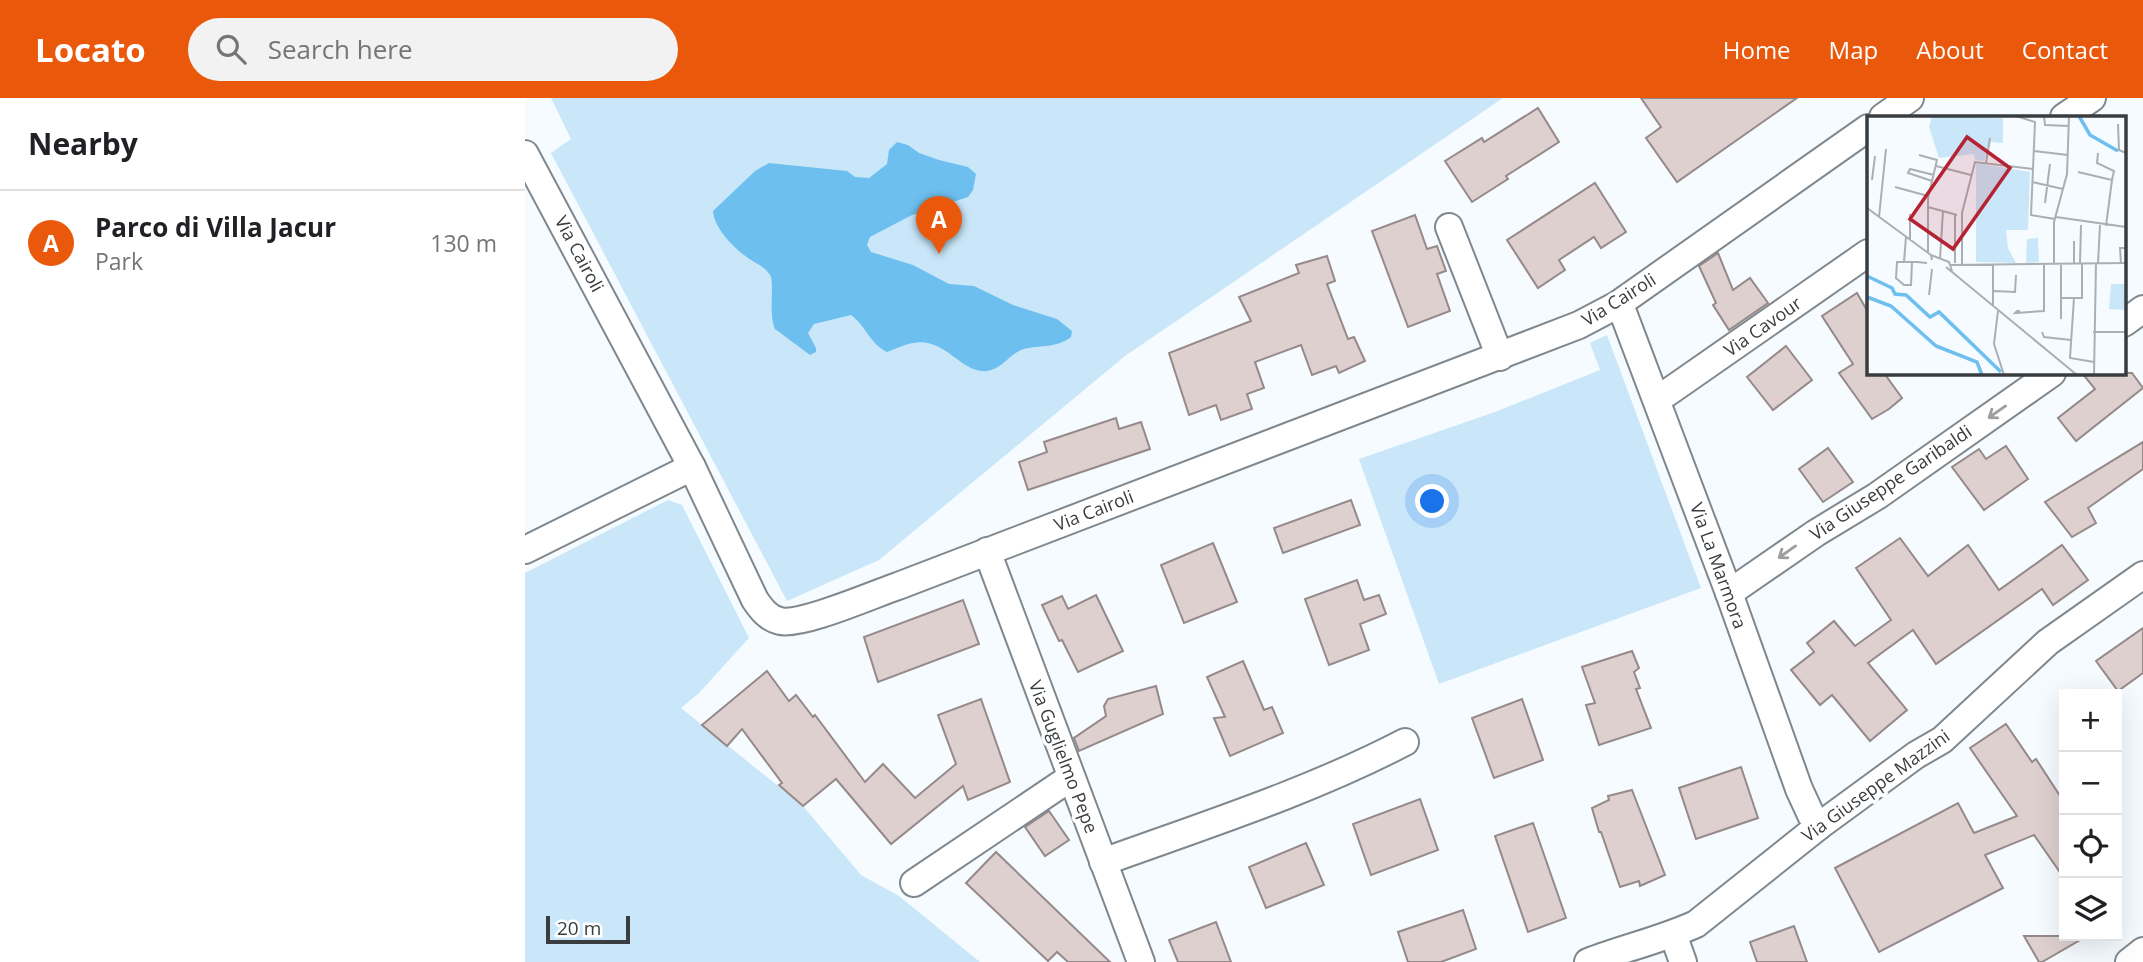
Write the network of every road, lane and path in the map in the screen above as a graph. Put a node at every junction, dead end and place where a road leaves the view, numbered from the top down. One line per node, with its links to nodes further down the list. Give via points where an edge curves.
1 (1910, 98): 3 (street)
2 (2092, 98): 4 (street)
3 (1884, 116)
4 (2065, 116)
5 (1867, 129): 9 (street, Via Cairoli)
6 (525, 154): 15 (street, Via Cairoli)
7 (1449, 228): 12 (street)
8 (1867, 254): 14 (street, Via Cavour)
9 (1617, 305): 12 (street, Via Cairoli); 14 (street, Via La Marmora)
10 (2143, 309): 11 (street)
11 (2126, 322)
12 (1500, 357): 17 (street, Via Cairoli)
13 (2051, 374): 19 (street, Via Giuseppe Garibaldi, one-way to 19)
14 (1656, 398): 19 (street, Via La Marmora)
15 (692, 467): 16 (street); 17 (street, Via Cairoli, via 755,600 768,616 782,622 804,619)
16 (525, 550)
17 (987, 551): 21 (street, Via Guglielmo Pepe)
18 (2143, 575): 22 (street, Via Giuseppe Mazzini, via 2048,642 1942,740)
19 (1729, 593): 22 (street, Via La Marmora, via 1799,789)
20 (1405, 741): 23 (street, via 1310,786)
21 (1070, 778): 23 (street, Via Guglielmo Pepe); 24 (street)
22 (1819, 826): 25 (street, Via Giuseppe Mazzini, via 1696,924)
23 (1103, 862): 27 (street, Via Guglielmo Pepe)
24 (914, 883)
25 (1673, 934): 28 (street, Via Giuseppe Mazzini); 29 (street)
26 (2143, 951): 30 (street)
27 (1140, 962)
28 (1588, 962)
29 (1683, 962)
30 (2129, 962)

